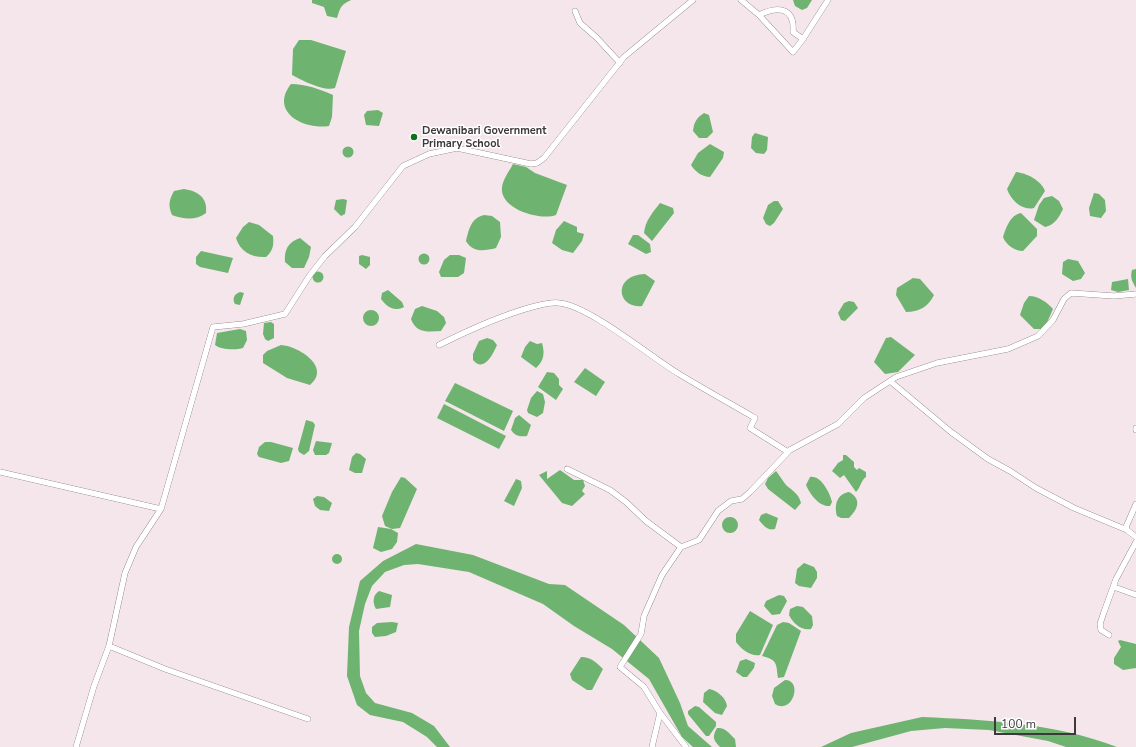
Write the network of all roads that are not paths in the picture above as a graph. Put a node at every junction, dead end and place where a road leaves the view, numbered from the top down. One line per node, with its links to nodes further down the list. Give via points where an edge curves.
1 (693, 0): 7 (street)
2 (741, 0): 5 (street)
3 (828, 0): 6 (street)
4 (575, 11): 7 (street, via 580,23)
5 (759, 15): 6 (street, via 781,9 791,17 794,32); 6 (street, via 793,52)
6 (803, 39)
7 (620, 63): 15 (street, via 537,164 457,148 429,154 403,166 355,227 325,256 285,314 243,324 212,326)
8 (1136, 294): 10 (street, via 1114,296 1071,293 1064,299 1053,320 1038,336 1008,349 937,363)
9 (439, 345): 11 (street, via 509,314 543,304 559,303 576,307 678,373 755,418 750,428)
10 (890, 381): 11 (street, via 864,398 838,424); 16 (street, via 988,459 1074,508)
11 (788, 452): 19 (street, via 742,499 731,501 718,511 699,540)
12 (567, 469): 19 (street, via 610,490 646,521)
13 (0, 472): 15 (street)
14 (1136, 504): 16 (street)
15 (161, 509): 23 (street, via 136,547 125,573)
16 (1126, 530): 17 (street)
17 (1136, 537)
18 (1136, 542): 20 (street)
19 (681, 546): 24 (street, via 662,575 644,616 641,634 620,668 644,687)
20 (1114, 587): 21 (street); 22 (street, via 1100,624 1101,630)
21 (1136, 595)
22 (1109, 635)
23 (109, 646): 25 (street, via 165,669); 26 (street)
24 (660, 713): 27 (street); 28 (street)
25 (308, 719)
26 (76, 747)
27 (652, 747)
28 (686, 747)

